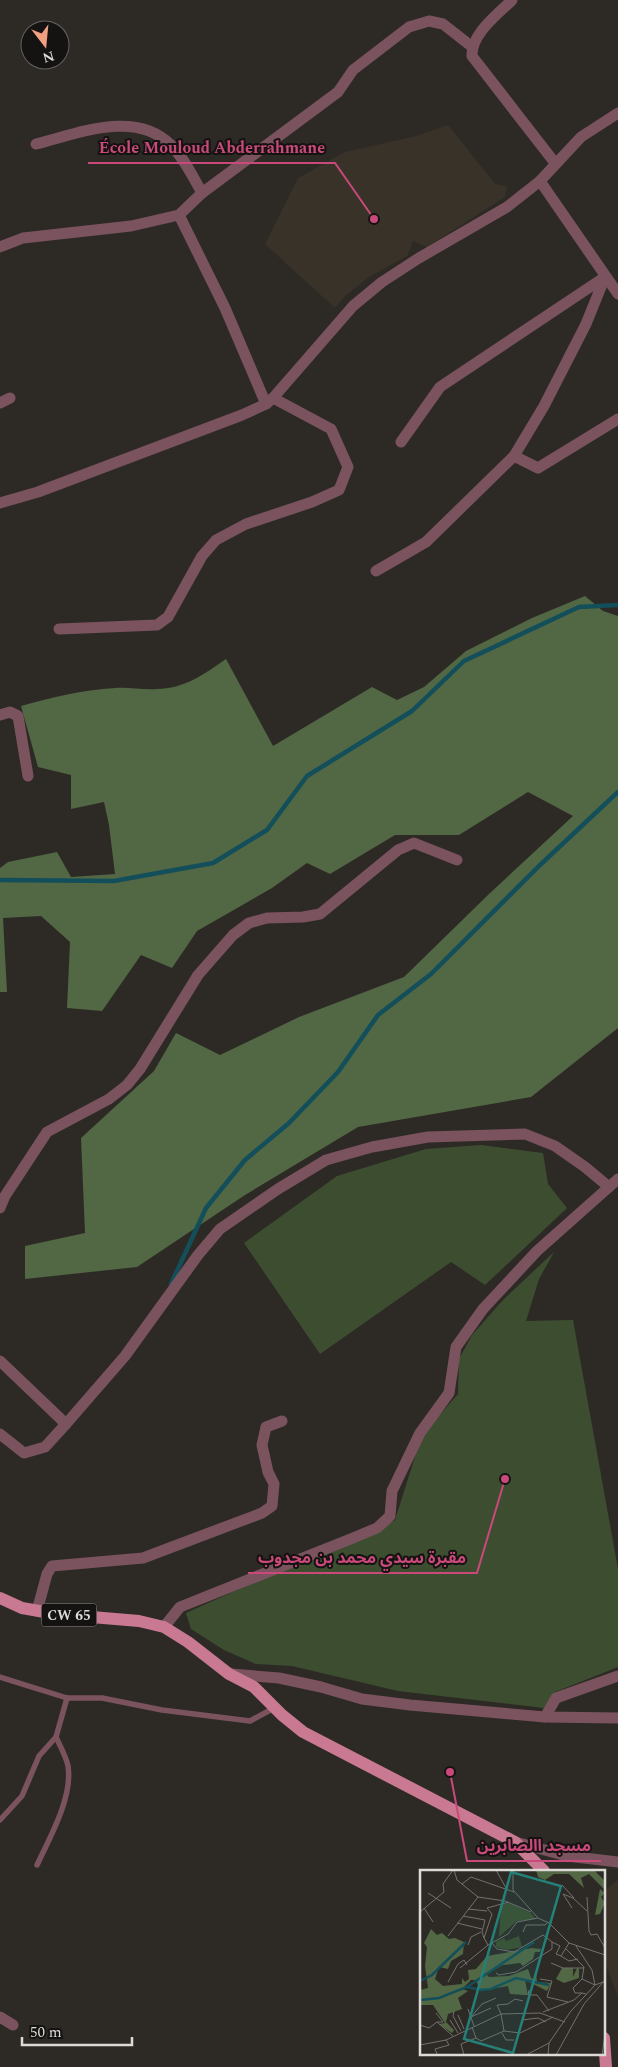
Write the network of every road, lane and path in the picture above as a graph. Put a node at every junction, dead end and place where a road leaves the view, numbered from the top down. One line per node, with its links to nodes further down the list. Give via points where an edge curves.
1 (512, 0): 2 (street)
2 (471, 46): 5 (street, via 472,56); 7 (street, via 444,24 429,21 409,27 352,70 338,92)
3 (618, 114): 5 (street, via 581,137)
4 (36, 144): 7 (street, via 126,125 151,132 170,144)
5 (555, 163): 6 (street)
6 (540, 181): 10 (street); 12 (street, via 507,207 382,282 353,306)
7 (202, 193): 8 (street)
8 (179, 214): 9 (street, via 131,226 23,238); 14 (street)
9 (0, 247)
10 (605, 277): 11 (street); 16 (street, via 440,387); 17 (street, via 586,324)
11 (618, 294)
12 (301, 365): 13 (street); 14 (street)
13 (286, 370)
14 (270, 401): 18 (street, via 242,415 38,492); 20 (street, via 330,429 348,467 339,490 246,524 216,540 202,556 168,617 156,625)
15 (618, 419): 17 (street, via 538,468)
16 (401, 442)
17 (514, 456): 19 (street, via 426,542)
18 (0, 503)
19 (376, 571)
20 (59, 629)
21 (0, 715): 22 (street, via 10,712 18,716)
22 (28, 776)
23 (457, 860): 26 (street, via 414,843 398,850 320,914 267,918 249,924 233,935 198,975 127,1085 109,1099 47,1132)
24 (618, 1179): 25 (street)
25 (609, 1187): 29 (street, via 555,1146 525,1134 428,1136 326,1160 220,1228 125,1356); 33 (street, via 537,1251 483,1309 456,1347 449,1393 420,1433 392,1492 390,1516 377,1528 180,1608)
26 (0, 1208)
27 (0, 1361): 29 (street)
28 (282, 1421): 32 (street, via 266,1428 262,1445 274,1484 272,1506 262,1513 143,1558 52,1566)
29 (66, 1424): 30 (street, via 45,1448 34,1452 24,1453)
30 (0, 1434)
31 (0, 1598): 32 (main road, CW 65)
32 (38, 1611): 33 (main road, CW 65, via 140,1621)
33 (164, 1627): 34 (main road)
34 (228, 1674): 38 (main road, via 254,1687); 39 (street, via 279,1678 362,1699)
35 (618, 1676): 39 (street, via 556,1698)
36 (0, 1677): 37 (lane)
37 (67, 1698): 38 (lane, via 102,1698 162,1710 250,1721); 41 (lane)
38 (274, 1708): 43 (main road, via 303,1732)
39 (545, 1717): 40 (street)
40 (618, 1718)
41 (56, 1737): 42 (lane, via 39,1756 22,1796); 45 (lane, via 68,1766 67,1786 62,1808)
42 (0, 1820)
43 (515, 1842): 44 (street, via 567,1856); 46 (main road)
44 (618, 1862)
45 (37, 1865)
46 (543, 1870)
47 (0, 2017): 48 (street)
48 (13, 2025)
49 (605, 2054): 50 (main road)
50 (606, 2067)

